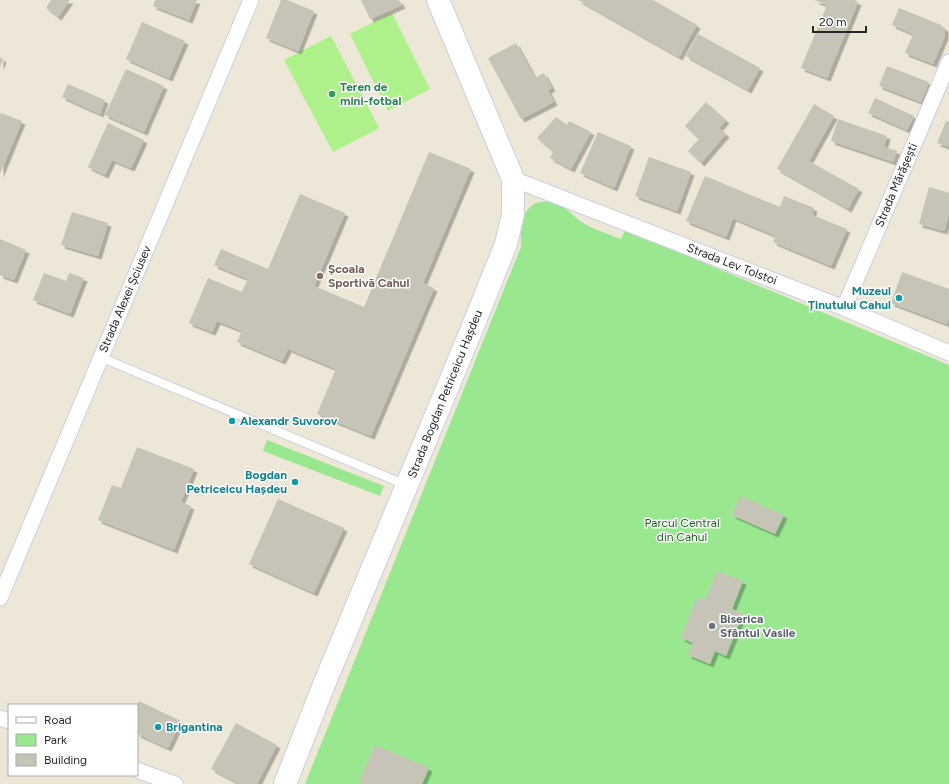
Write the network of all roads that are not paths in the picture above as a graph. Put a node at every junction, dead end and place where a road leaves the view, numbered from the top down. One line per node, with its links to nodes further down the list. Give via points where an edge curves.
1 (251, 0): 7 (street, Strada Alexei Șciusev)
2 (438, 0): 4 (main road, Strada Bogdan Petriceicu Hașdeu)
3 (949, 62): 5 (street, Strada Mărășești)
4 (513, 179): 5 (street, Strada Lev Tolstoi); 8 (main road, Strada Bogdan Petriceicu Hașdeu, via 513,214 506,244)
5 (844, 308): 6 (street, Strada Lev Tolstoi)
6 (949, 353)
7 (100, 357): 8 (lane); 9 (street, Strada Alexei Șciusev)
8 (407, 485): 12 (main road, Strada Bogdan Petriceicu Hașdeu)
9 (0, 598)
10 (138, 770): 11 (street)
11 (175, 784)
12 (285, 784)

